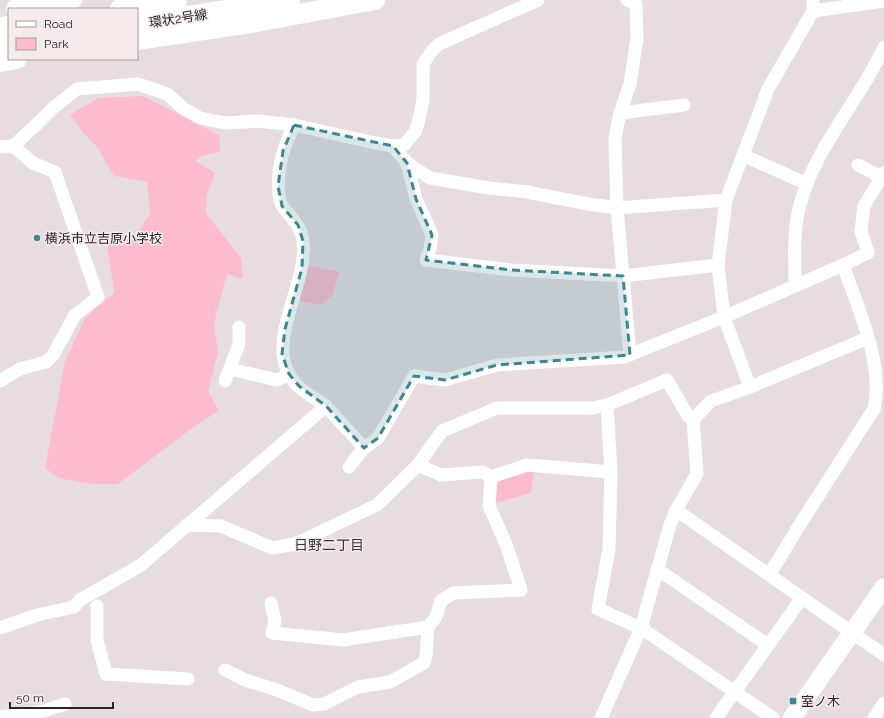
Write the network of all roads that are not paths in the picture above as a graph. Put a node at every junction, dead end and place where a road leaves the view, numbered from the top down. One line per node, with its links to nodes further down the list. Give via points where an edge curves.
1 (72, 0): 9 (main road)
2 (177, 0): 11 (main road, 環状2号線)
3 (290, 0): 11 (main road, 環状2号線)
4 (375, 0): 13 (main road, via 251,23)
5 (538, 0): 20 (street, via 439,44 431,52 423,64 423,100 415,132 404,145)
6 (628, 0): 18 (street, via 636,4 637,38 630,84)
7 (884, 1): 8 (street)
8 (813, 5): 22 (street, via 768,89)
9 (22, 8)
10 (138, 11): 11 (main road, 環状2号線)
11 (155, 12): 12 (main road, 環状2号線)
12 (138, 23)
13 (138, 40)
14 (884, 47): 26 (street, via 877,63 822,151)
15 (11, 60): 16 (main road)
16 (0, 62)
17 (684, 105): 18 (street)
18 (620, 113): 28 (street, via 615,138)
19 (294, 125): 20 (street); 21 (street, via 258,121 224,123 200,118 167,94 138,84 110,85 77,89); 38 (street, via 283,151 278,186 282,206 298,225 303,240 302,268 285,329 282,354)
20 (393, 146): 23 (street)
21 (6, 147): 39 (street, via 33,164 55,172 98,297 75,315 53,355 46,362 20,369)
22 (743, 155): 26 (street); 27 (street)
23 (407, 163): 28 (street, via 430,178); 31 (street, via 416,199 432,235 426,260 511,270)
24 (858, 165): 25 (street)
25 (882, 175): 30 (street, via 864,206 861,231 868,254)
26 (807, 184): 32 (street, via 799,209 796,234)
27 (726, 200): 28 (street); 29 (street)
28 (617, 208): 31 (street)
29 (718, 265): 31 (street); 33 (street)
30 (843, 266): 32 (street); 35 (street)
31 (623, 276): 36 (street)
32 (795, 285): 33 (street)
33 (724, 316): 36 (street); 40 (street)
34 (239, 327): 38 (street, via 239,344 228,375 277,380)
35 (868, 338): 37 (street); 40 (street)
36 (630, 355): 44 (street, via 497,366 445,380 414,376 378,438)
37 (880, 367): 52 (street, via 874,409)
38 (289, 374): 42 (street, via 299,386)
39 (0, 381)
40 (750, 387): 43 (street, via 711,401)
41 (607, 405): 43 (street, via 667,380 688,416); 45 (street, via 592,408 497,408 442,431); 47 (street)
42 (326, 406): 44 (street); 50 (street)
43 (693, 420): 49 (street, via 697,474)
44 (364, 448): 46 (street)
45 (418, 465): 48 (street, via 441,475 483,472); 50 (street, via 377,505 295,544 272,548 221,526)
46 (349, 467)
47 (611, 472): 48 (street, via 527,465); 59 (street, via 609,549 598,609)
48 (490, 477): 57 (street, via 489,506 506,544 521,590 453,593 441,601 436,616)
49 (676, 510): 51 (street); 52 (street)
50 (186, 525): 58 (street, via 141,565 80,600 74,607)
51 (657, 569): 59 (street); 61 (street)
52 (769, 575): 54 (street)
53 (884, 587): 60 (street)
54 (802, 598): 60 (street); 61 (street)
55 (271, 603): 57 (street, via 275,621 272,633 343,640)
56 (96, 606): 64 (street, via 97,640 106,674)
57 (428, 627): 63 (street, via 424,663 390,682 358,687 324,704 313,705)
58 (0, 628)
59 (641, 628): 65 (street); 69 (street)
60 (852, 632): 62 (street); 72 (street)
61 (768, 645): 65 (street)
62 (884, 655)
63 (225, 670)
64 (188, 680)
65 (734, 692): 70 (street); 71 (street)
66 (884, 703): 73 (street)
67 (65, 704): 68 (street, via 40,712)
68 (0, 717)
69 (601, 718)
70 (716, 718)
71 (773, 718)
72 (792, 718)
73 (874, 718)

